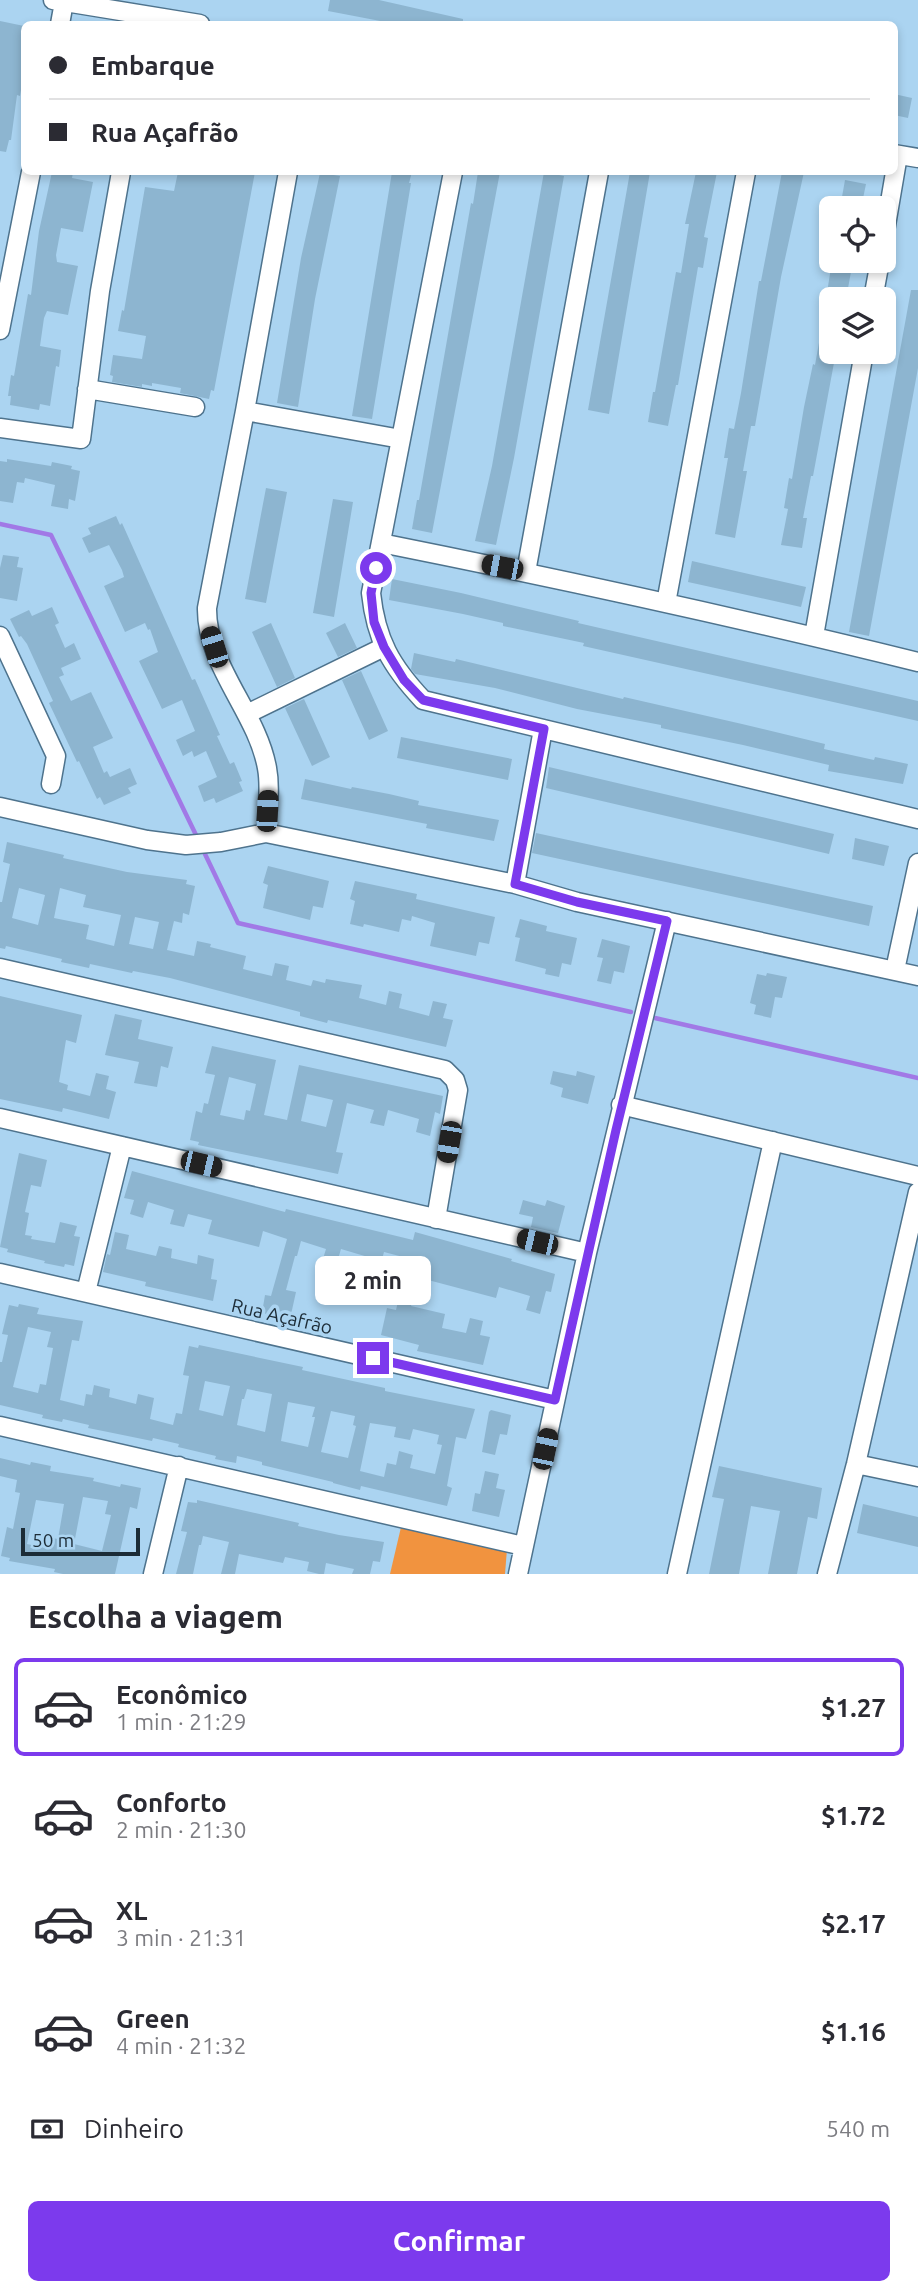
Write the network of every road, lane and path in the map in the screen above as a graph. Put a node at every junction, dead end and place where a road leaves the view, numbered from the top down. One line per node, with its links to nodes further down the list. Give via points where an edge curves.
1 (59, 1): 2 (street); 3 (street)
2 (147, 20)
3 (60, 21)
4 (898, 154): 5 (street)
5 (918, 158)
6 (30, 175): 14 (street)
7 (120, 175): 16 (street)
8 (287, 175): 18 (street)
9 (452, 175): 20 (street)
10 (598, 175): 22 (street)
11 (745, 175): 23 (street)
12 (893, 175): 13 (street)
13 (890, 196)
14 (0, 330)
15 (862, 364): 25 (street)
16 (88, 389): 17 (street); 19 (street, via 81,439)
17 (195, 407)
18 (246, 411): 20 (street); 28 (street, via 207,624)
19 (0, 428)
20 (401, 439): 21 (street)
21 (381, 543): 22 (street); 26 (street, via 371,593 374,622)
22 (526, 572): 23 (street)
23 (666, 603): 25 (street)
24 (0, 636): 30 (street, via 56,757)
25 (814, 636): 27 (street)
26 (384, 647): 28 (street); 29 (street, via 423,700)
27 (918, 662)
28 (247, 714): 33 (street, via 267,768)
29 (544, 729): 32 (street); 35 (street)
30 (51, 784)
31 (0, 807): 33 (street, via 186,845)
32 (918, 819)
33 (266, 833): 35 (street)
34 (918, 863): 38 (street)
35 (515, 884): 36 (street)
36 (667, 921): 38 (street); 40 (street)
37 (0, 968): 46 (street, via 445,1070 458,1090)
38 (895, 970): 39 (street)
39 (918, 976)
40 (621, 1105): 42 (street); 47 (street)
41 (0, 1118): 43 (street)
42 (773, 1141): 44 (street); 58 (street)
43 (122, 1146): 46 (street); 49 (street)
44 (918, 1176)
45 (918, 1192): 52 (street)
46 (436, 1219): 47 (street)
47 (587, 1254): 50 (street)
48 (0, 1273): 49 (street, Rua Açafrão)
49 (86, 1292): 50 (street, Rua Açafrão)
50 (555, 1400): 55 (street)
51 (0, 1426): 53 (street)
52 (856, 1464): 54 (street); 59 (street)
53 (179, 1466): 55 (street); 56 (street)
54 (918, 1477)
55 (523, 1546): 57 (street)
56 (153, 1574)
57 (518, 1574)
58 (677, 1574)
59 (827, 1574)

